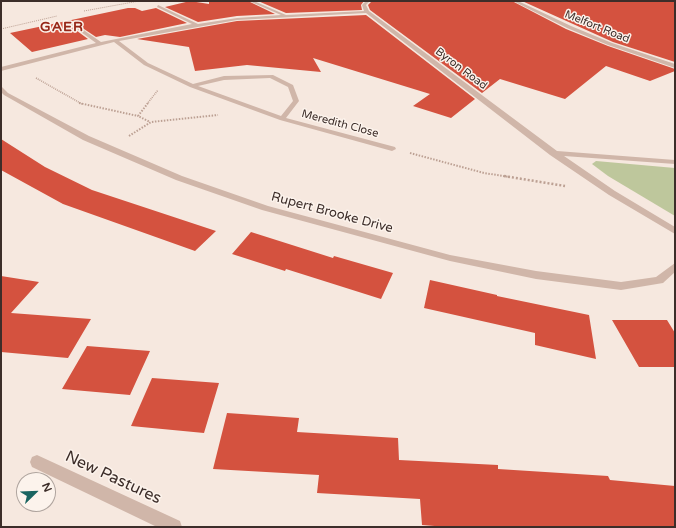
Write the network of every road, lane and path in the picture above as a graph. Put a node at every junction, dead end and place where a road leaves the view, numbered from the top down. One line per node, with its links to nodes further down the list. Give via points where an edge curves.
1 (251, 1): 6 (street)
2 (368, 1): 5 (street, via 364,5)
3 (515, 1): 12 (street, Melfort Road, via 597,38)
4 (158, 6): 8 (street)
5 (367, 12): 6 (street); 23 (street, Byron Road)
6 (288, 16): 8 (street, via 237,19)
7 (72, 22): 10 (street)
8 (197, 25): 9 (street)
9 (115, 41): 10 (street); 14 (street, Meredith Close, via 146,64)
10 (101, 44): 11 (street)
11 (13, 65): 13 (street); 18 (path, via 80,104)
12 (675, 66)
13 (1, 69)
14 (169, 75): 15 (street, Meredith Close); 18 (path)
15 (192, 86): 19 (street, Meredith Close); 19 (street, Meredith Close, via 224,78 271,76 291,86 296,101)
16 (1, 88): 21 (street, Rupert Brooke Drive, via 12,98)
17 (221, 115): 20 (path)
18 (138, 116): 20 (path)
19 (282, 119): 22 (street, Meredith Close)
20 (151, 122): 21 (path)
21 (110, 148): 27 (street, Rupert Brooke Drive, via 179,178 265,208 450,258 536,275 621,286 659,280)
22 (392, 149): 25 (path, via 484,173)
23 (553, 152): 24 (street); 26 (street, Byron Road, via 612,193)
24 (675, 162)
25 (567, 186)
26 (675, 231)
27 (675, 267)
28 (37, 462): 29 (street, New Pastures)
29 (174, 527)

